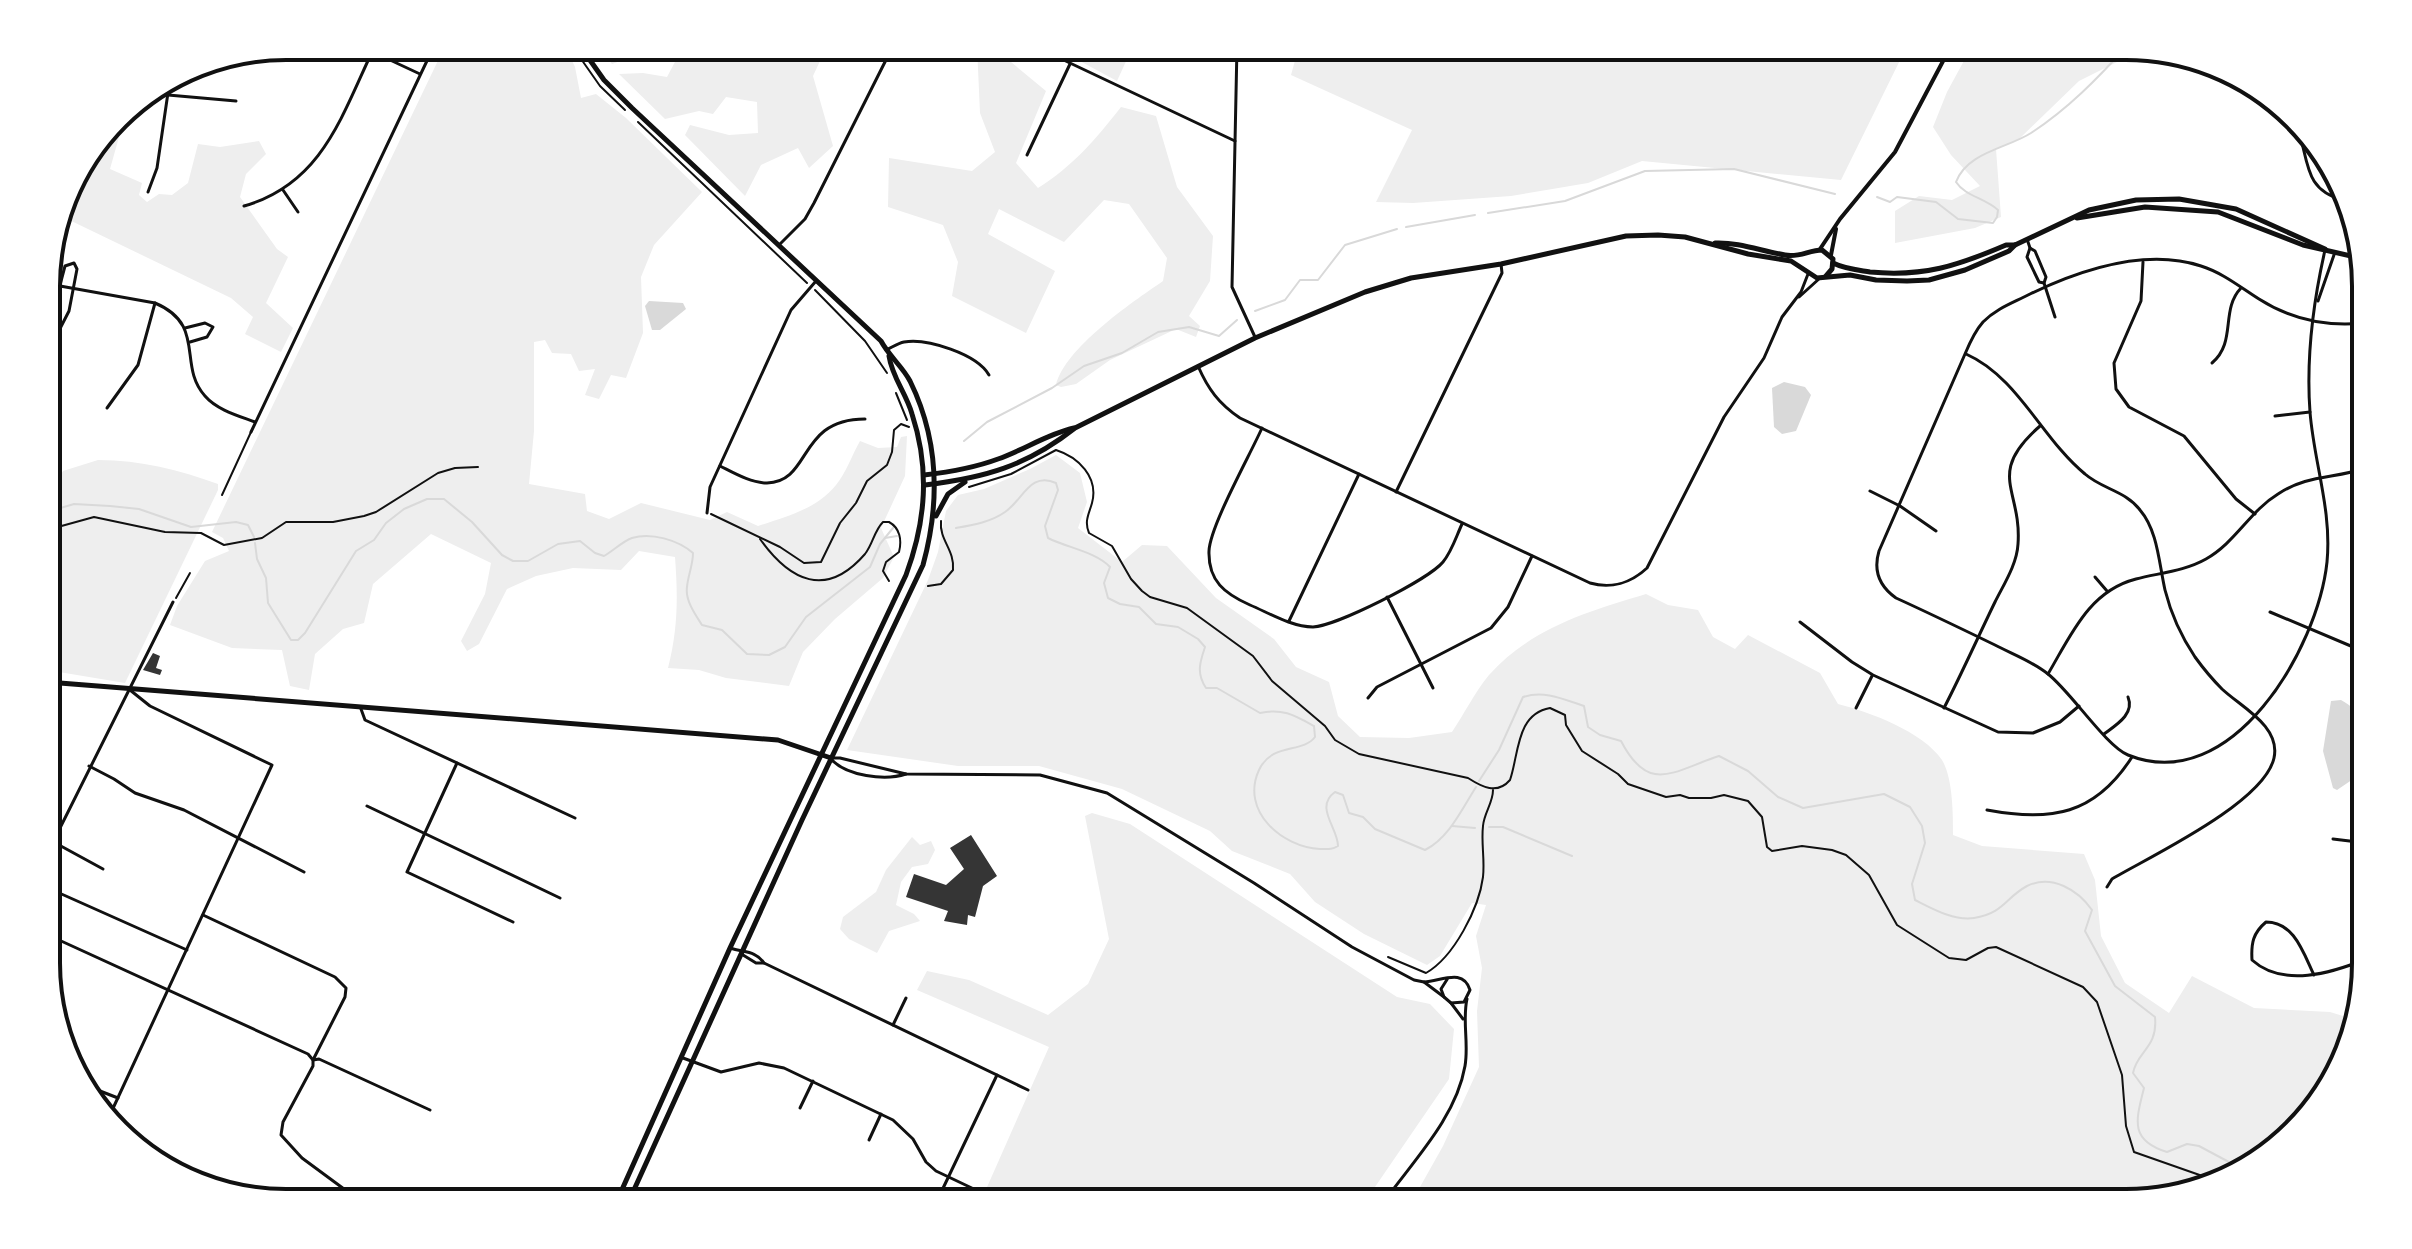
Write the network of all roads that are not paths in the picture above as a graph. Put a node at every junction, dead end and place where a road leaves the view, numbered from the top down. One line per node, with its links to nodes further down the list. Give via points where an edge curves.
1 (368, 60): 16 (street, via 329,141 303,175)
2 (389, 60): 10 (street)
3 (427, 60): 10 (street)
4 (590, 60): 24 (main road, via 632,108)
5 (886, 60): 24 (street, via 805,219)
6 (1062, 60): 9 (street)
7 (1237, 60): 13 (street)
8 (1944, 60): 21 (street, via 1895,152)
9 (1070, 64): 13 (street); 15 (street)
10 (420, 74): 62 (street)
11 (168, 95): 12 (street); 17 (street)
12 (236, 101)
13 (1235, 141): 51 (street, via 1232,287)
14 (2303, 146): 18 (street, via 2314,184)
15 (1027, 155)
16 (283, 190): 19 (street); 20 (street)
17 (148, 192)
18 (2333, 197)
19 (244, 206)
20 (298, 212)
21 (1840, 219): 27 (street); 31 (street)
22 (2027, 239): 25 (main road); 26 (street); 28 (main road, via 2076,218 2145,207 2218,212)
23 (1710, 243): 30 (main road, via 1787,256); 35 (main road, via 1626,236); 36 (main road, via 1791,261)
24 (780, 244): 38 (main road)
25 (2015, 245): 34 (main road, via 1913,274); 37 (main road, via 1965,270 1929,280)
26 (2030, 248): 39 (street); 39 (street, via 2027,257)
27 (1820, 249): 30 (main road); 31 (main road)
28 (2325, 249): 29 (main road); 45 (street)
29 (2335, 252): 32 (main road); 45 (street)
30 (1809, 253): 36 (main road, via 1804,261)
31 (1831, 255): 34 (main road)
32 (2350, 256)
33 (2143, 262): 39 (street, via 2089,269); 41 (street, via 2194,263); 81 (street, via 2141,301 2114,363 2120,396 2129,407 2184,436)
34 (1833, 263): 37 (main road)
35 (1501, 264): 51 (main road, via 1411,278); 77 (street, via 1502,273)
36 (1807, 272): 37 (main road); 43 (street)
37 (1823, 277): 43 (street)
38 (816, 280): 53 (main road, via 868,326); 67 (street, via 791,310)
39 (2045, 284): 46 (street); 54 (street, via 1990,316)
40 (60, 286): 42 (street); 42 (street, via 65,266 74,263)
41 (2242, 287): 47 (street); 55 (street, via 2231,301 2227,343)
42 (74, 288): 44 (street); 50 (street)
43 (1795, 299): 85 (street, via 1724,417 1647,568 1624,583 1603,586)
44 (155, 303): 49 (street); 58 (street, via 138,365)
45 (2316, 304): 47 (street)
46 (2055, 317)
47 (2312, 322): 48 (street); 59 (street)
48 (2352, 324)
49 (185, 328): 52 (street); 52 (street, via 205,323 213,327 207,337)
50 (60, 330)
51 (1255, 338): 56 (main road)
52 (190, 342): 62 (street, via 195,382 204,395)
53 (888, 352): 57 (street, via 904,342 952,350 981,364); 69 (main road, via 900,364 921,409); 71 (main road, via 912,413)
54 (1965, 354): 63 (street, via 1997,374); 79 (street)
55 (2212, 363)
56 (1198, 366): 64 (main road); 65 (street, via 1221,406)
57 (989, 375)
58 (107, 408)
59 (2310, 412): 60 (street); 72 (street)
60 (2275, 416)
61 (865, 419): 67 (street, via 833,424 815,437 796,470 779,480 766,483)
62 (255, 422): 66 (street)
63 (2040, 426): 86 (street, via 2084,473 2141,510 2152,530); 95 (street, via 2022,441 2012,462 2015,562)
64 (1075, 428): 69 (main road, via 986,463); 73 (main road, via 1015,465)
65 (1262, 428): 70 (street); 92 (street, via 1213,531 1209,551 1213,573 1228,595)
66 (251, 432): 78 (lane)
67 (720, 466): 80 (street, via 708,494)
68 (2352, 470): 72 (street)
69 (935, 474): 71 (main road); 74 (main road)
70 (1359, 474): 77 (street); 92 (street)
71 (924, 475): 75 (main road)
72 (2322, 476): 81 (street, via 2286,489); 94 (street, via 2327,559)
73 (968, 480): 74 (main road); 82 (main road, via 948,494)
74 (936, 484): 75 (main road); 82 (main road)
75 (925, 485): 111 (main road, via 916,548 906,575)
76 (1870, 491): 79 (street)
77 (1396, 492): 83 (street)
78 (222, 495)
79 (1900, 506): 84 (street); 95 (street, via 1879,551 1882,585 1893,596)
80 (707, 513)
81 (2255, 514): 86 (street, via 2212,556)
82 (933, 520): 113 (main road, via 923,565)
83 (1463, 523): 85 (street); 89 (street, via 1442,563)
84 (1936, 531)
85 (1532, 556): 97 (street, via 1497,622)
86 (2162, 573): 88 (street); 109 (street, via 2173,615 2193,653 2220,687)
87 (2095, 577): 88 (street)
88 (2107, 591): 98 (street, via 2085,613)
89 (1387, 597): 92 (street, via 1316,627); 97 (street)
90 (173, 602): 102 (street)
91 (2270, 612): 94 (street)
92 (1289, 621)
93 (1800, 622): 99 (street)
94 (2309, 627): 96 (street); 109 (street, via 2285,675)
95 (1979, 637): 98 (street); 107 (street)
96 (2352, 646)
97 (1421, 664): 101 (street); 104 (street, via 1377,687)
98 (2048, 674): 105 (street)
99 (1873, 675): 106 (street); 107 (street)
100 (60, 683): 102 (main road)
101 (1433, 688)
102 (128, 689): 108 (main road); 115 (street); 124 (street, via 150,706 272,765)
103 (2128, 697): 110 (street, via 2129,711)
104 (1368, 698)
105 (2079, 706): 107 (street, via 2046,729 2015,734); 110 (street)
106 (1856, 708)
107 (1944, 708)
108 (361, 709): 111 (main road, via 778,740); 114 (street, via 365,720)
109 (2254, 716): 112 (street, via 2238,734 2201,758 2161,763); 130 (street, via 2275,745 2273,762 2262,780 2235,807 2112,879)
110 (2104, 734): 112 (street)
111 (821, 754): 113 (main road); 119 (main road)
112 (2132, 757): 118 (street, via 2112,785 2077,807 2020,816)
113 (831, 758): 116 (street); 116 (street, via 860,773); 121 (main road)
114 (457, 763): 120 (street); 123 (street)
115 (89, 766): 122 (street); 124 (street, via 135,793)
116 (906, 774): 142 (street, via 1040,775 1107,793 1352,947)
117 (367, 806): 123 (street)
118 (1987, 810)
119 (792, 815): 121 (main road); 136 (main road)
120 (575, 818)
121 (802, 820): 138 (main road)
122 (60, 826)
123 (423, 834): 132 (street); 134 (street, via 407,872)
124 (239, 837): 129 (street); 133 (street)
125 (2333, 839): 126 (street)
126 (2352, 841)
127 (60, 845): 128 (street)
128 (103, 869)
129 (304, 872)
130 (2107, 887)
131 (60, 893): 137 (street)
132 (560, 898)
133 (203, 915): 137 (street); 151 (street, via 335,977 346,988)
134 (513, 922)
135 (60, 940): 143 (street)
136 (730, 948): 138 (street); 150 (main road)
137 (187, 950): 143 (street)
138 (740, 952): 149 (street); 152 (main road)
139 (2352, 965): 140 (street)
140 (2314, 975): 140 (street, via 2263,970 2252,960 2255,930 2266,922 2289,930)
141 (1448, 978): 142 (street); 144 (street, via 1441,989); 146 (street, via 1467,981)
142 (1424, 982): 144 (street)
143 (168, 988): 151 (street); 157 (street)
144 (1444, 997): 147 (street)
145 (906, 998): 149 (street)
146 (1467, 999): 147 (street); 148 (street)
147 (1451, 1003): 148 (street)
148 (1464, 1020): 169 (street, via 1466,1054 1455,1097)
149 (893, 1025): 153 (street)
150 (683, 1058): 152 (street); 165 (main road)
151 (313, 1060): 160 (street); 164 (street, via 281,1135)
152 (693, 1063): 154 (street, via 721,1072 770,1064); 166 (main road)
153 (997, 1075): 155 (street); 163 (street)
154 (813, 1081): 159 (street); 161 (street)
155 (1028, 1090)
156 (99, 1091): 157 (street)
157 (118, 1098): 158 (street)
158 (113, 1108)
159 (800, 1108)
160 (430, 1110)
161 (881, 1114): 162 (street); 163 (street, via 904,1128 926,1162)
162 (869, 1140)
163 (948, 1178): 167 (street); 168 (street)
164 (344, 1189)
165 (622, 1189)
166 (634, 1189)
167 (943, 1189)
168 (974, 1189)
169 (1393, 1189)

